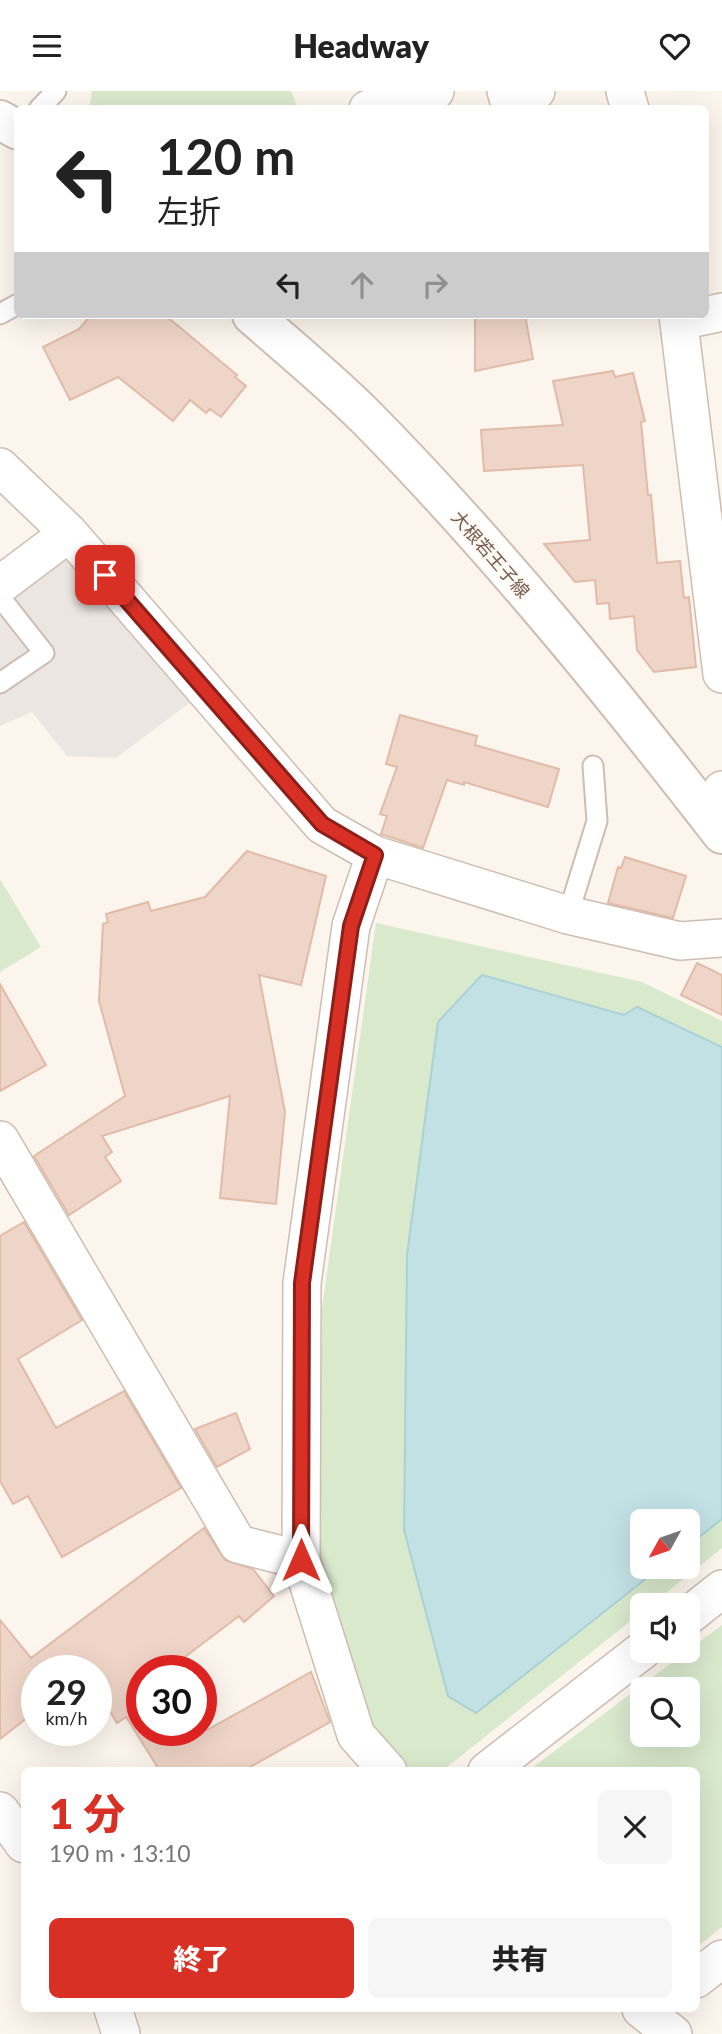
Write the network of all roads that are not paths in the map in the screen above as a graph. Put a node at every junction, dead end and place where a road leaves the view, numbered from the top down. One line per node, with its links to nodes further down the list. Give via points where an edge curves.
1 (56, 91): 5 (lane)
2 (435, 91): 6 (street)
3 (506, 91): 4 (street, via 508,98)
4 (536, 91)
5 (43, 105)
6 (383, 105)
7 (256, 319): 16 (street, 大根若王子線, via 366,417 458,515)
8 (679, 319): 13 (street)
9 (0, 467): 10 (street)
10 (68, 533): 11 (street); 17 (street, via 322,824)
11 (0, 585)
12 (0, 597): 14 (lane, via 44,653)
13 (722, 674)
14 (0, 683)
15 (593, 767): 18 (lane, via 597,821)
16 (717, 813)
17 (375, 855): 18 (street); 21 (street, via 351,926 302,1283)
18 (568, 915): 19 (street, via 680,941)
19 (722, 938)
20 (0, 1140): 21 (street, via 238,1544)
21 (301, 1560): 25 (street, via 356,1735)
22 (722, 1589): 23 (street)
23 (700, 1606)
24 (630, 1660): 26 (street)
25 (384, 1767)
26 (492, 1767)
27 (0, 1811): 28 (street)
28 (21, 1840)
29 (722, 1959): 30 (street)
30 (700, 1976)
31 (114, 2012): 32 (street)
32 (121, 2034)

